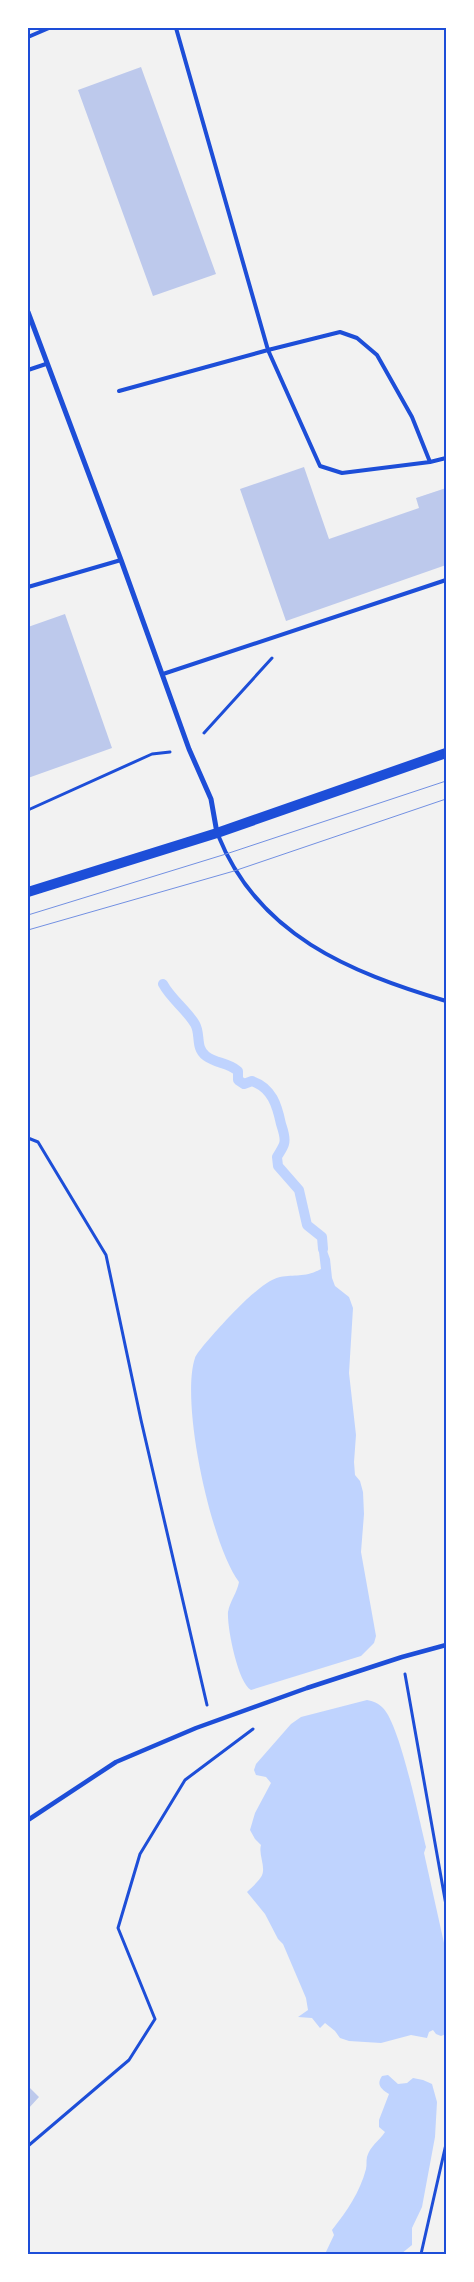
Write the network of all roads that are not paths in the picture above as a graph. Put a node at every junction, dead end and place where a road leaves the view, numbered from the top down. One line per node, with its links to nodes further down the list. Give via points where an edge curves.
1 (49, 28): 3 (lane)
2 (176, 28): 5 (lane)
3 (28, 37)
4 (28, 312): 6 (street)
5 (268, 350): 8 (lane); 10 (lane, via 340,332 357,338 377,355 412,417); 10 (lane, via 320,466 342,473)
6 (46, 364): 7 (lane); 11 (street)
7 (28, 370)
8 (119, 390)
9 (446, 458): 10 (lane)
10 (430, 462)
11 (121, 560): 13 (lane); 14 (street)
12 (446, 580): 14 (lane)
13 (28, 587)
14 (163, 674): 16 (street, via 189,749 211,799)
15 (446, 753): 16 (main road)
16 (217, 833): 17 (main road); 18 (lane, via 234,871 254,898 295,935 359,971)
17 (28, 892)
18 (446, 1001)
19 (446, 1645): 20 (street, via 402,1656 211,1723 116,1762)
20 (28, 1820)

